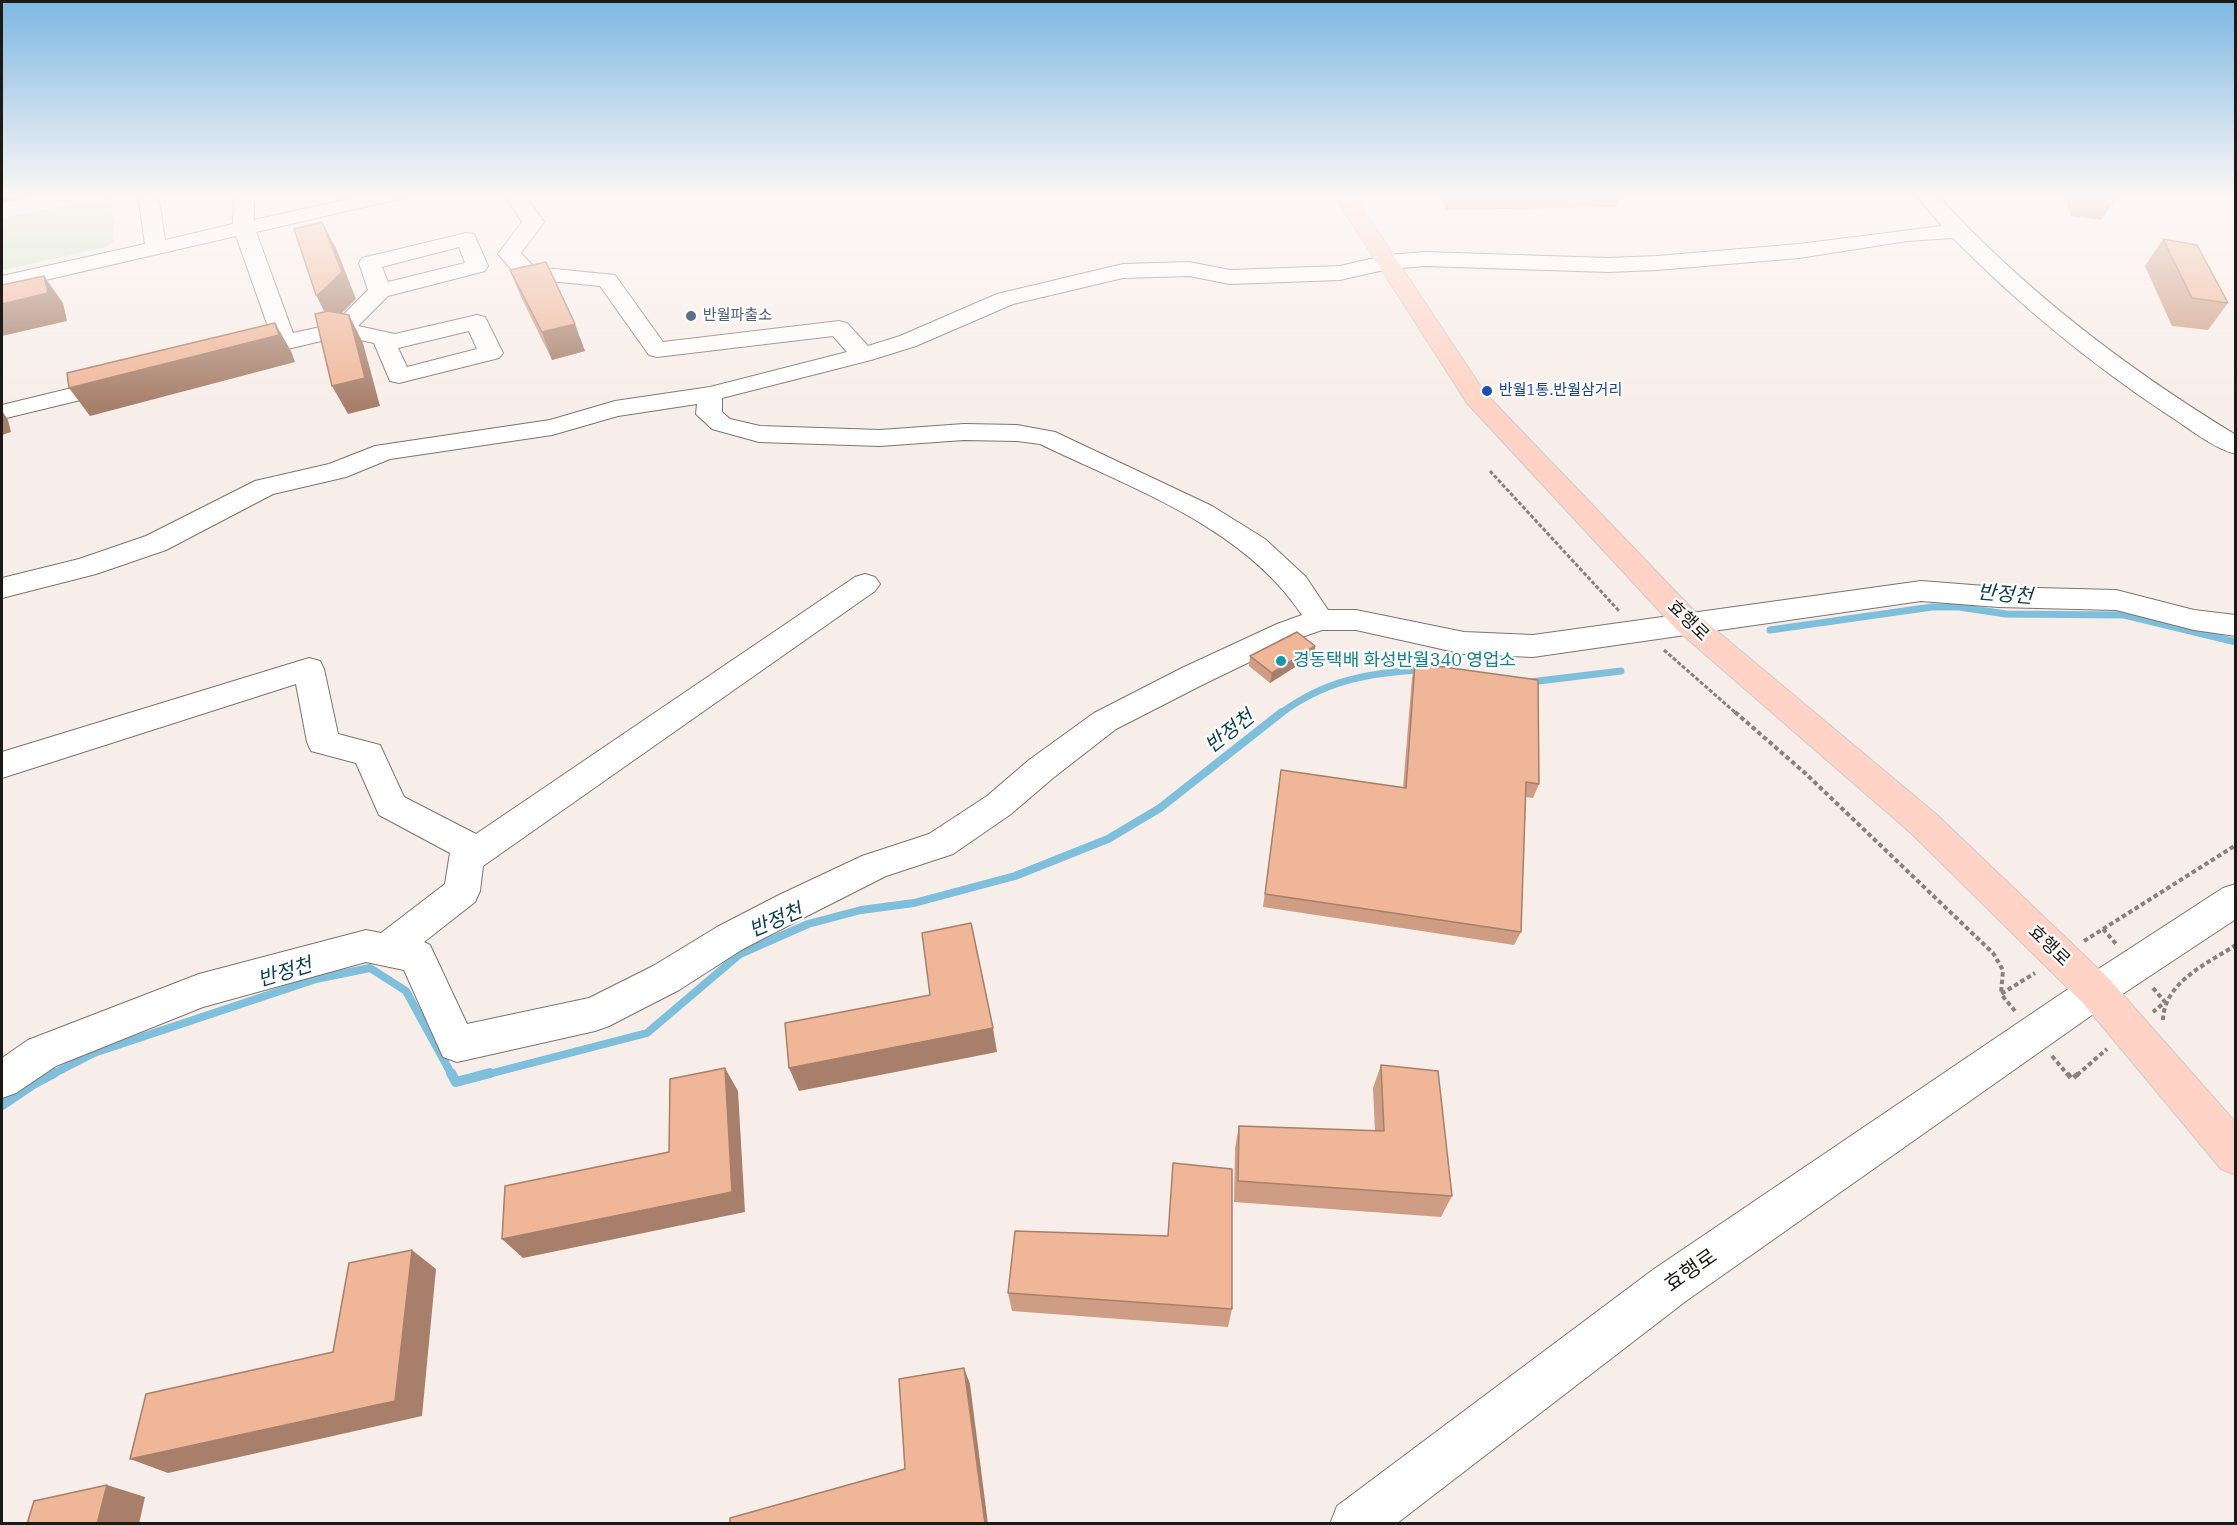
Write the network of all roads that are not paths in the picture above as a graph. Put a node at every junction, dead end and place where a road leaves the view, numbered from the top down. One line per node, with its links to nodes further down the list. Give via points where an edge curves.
1 (80, 265): 7 (street)
2 (257, 265): 11 (street)
3 (520, 265): 14 (street, via 527,273 607,280)
4 (1374, 265): 13 (street, via 1340,273 1230,277 1189,269 1123,271 1005,299)
5 (1390, 265): 21 (main road, 효행로, via 1476,398)
6 (1992, 265): 17 (street, via 2085,346)
7 (2, 283)
8 (380, 291): 9 (street)
9 (342, 329): 10 (street); 11 (street)
10 (395, 341)
11 (285, 342): 12 (street)
12 (228, 356)
13 (863, 356): 14 (street); 14 (street, via 839,328)
14 (680, 378): 19 (street, via 615,409 552,427 384,452 337,471 265,487 156,543 86,567); 20 (street, via 721,424 759,434 880,438 1017,432 1046,437 1202,512 1256,546 1296,584)
15 (138, 379): 16 (street)
16 (2, 412)
17 (2235, 446)
18 (865, 584): 24 (street)
19 (2, 588)
20 (1320, 620): 21 (street, via 1356,620 1443,640 1499,646 1533,646); 26 (street, via 1193,675 1105,721 999,805 941,843 874,866 792,906 596,1014 457,1044 417,956)
21 (1688, 623): 22 (street, via 1921,591 2116,600); 27 (main road, 효행로, via 1924,824)
22 (2235, 626)
23 (2, 765): 24 (street, via 309,669 323,742 368,754 391,806 468,846)
24 (466, 859): 26 (street, via 462,891)
25 (2235, 898): 27 (street)
26 (387, 950): 28 (street, via 366,945 198,991 42,1053)
27 (2096, 991): 29 (main road, 효행로); 30 (street, 효행로, via 1670,1285)
28 (2, 1080)
29 (2235, 1155)
30 (1355, 1524)

